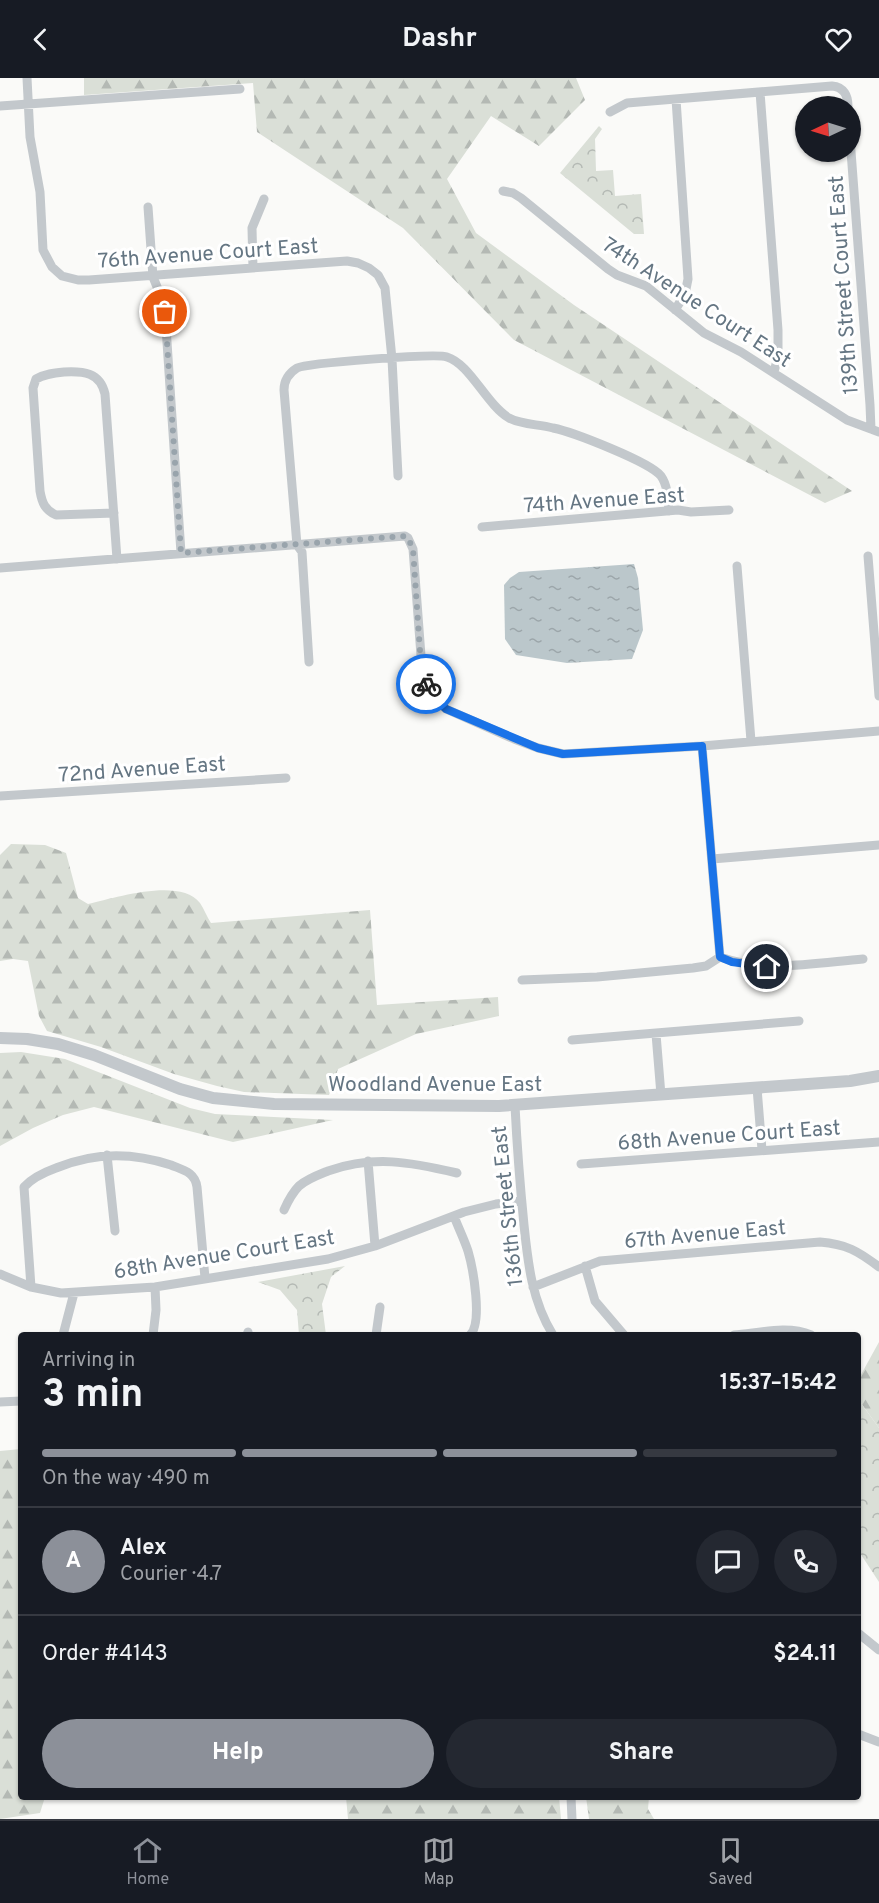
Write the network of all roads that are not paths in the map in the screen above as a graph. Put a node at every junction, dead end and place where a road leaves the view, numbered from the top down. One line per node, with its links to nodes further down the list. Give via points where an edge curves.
1 (27, 78): 6 (street)
2 (240, 89): 6 (street)
3 (760, 92): 4 (street, via 832,86); 5 (street); 17 (street, via 778,330)
4 (847, 96)
5 (676, 99): 8 (street, via 627,103); 15 (street, via 688,279 685,294)
6 (27, 103): 7 (street); 14 (street, 76th Avenue Court East, via 40,192 41,238 49,262 62,276 78,280)
7 (0, 106)
8 (610, 111)
9 (852, 162): 18 (street, 139th Street Court East)
10 (503, 191): 15 (street, 74th Avenue Court East, via 521,198 608,269 646,286)
11 (264, 200): 13 (street, via 252,228)
12 (148, 207): 14 (street)
13 (253, 268): 14 (street, 76th Avenue Court East); 16 (street, 76th Avenue Court East, via 358,262 383,282)
14 (153, 276): 25 (street, via 165,312)
15 (675, 310): 17 (street, 74th Avenue Court East, via 704,333)
16 (392, 359): 19 (street); 21 (street, via 451,358 509,418 580,435 658,473 666,488); 24 (street, via 312,364 297,368 286,380)
17 (774, 372): 18 (street, 74th Avenue Court East, via 848,420)
18 (875, 430)
19 (398, 476)
20 (729, 510): 21 (street, 74th Avenue East)
21 (669, 511): 23 (street, 74th Avenue East)
22 (114, 513): 22 (street, via 104,386 92,374 78,371 36,379 42,501 56,515); 27 (street)
23 (482, 528)
24 (297, 545): 25 (street); 30 (street, via 302,552); 34 (street, via 408,538 413,549 422,669 429,691 439,704 457,715 538,748 563,754)
25 (181, 553): 27 (street)
26 (868, 556): 31 (street)
27 (117, 559): 29 (street)
28 (737, 566): 33 (street)
29 (0, 568)
30 (309, 662)
31 (879, 696)
32 (879, 731): 33 (street)
33 (751, 741): 34 (street)
34 (702, 746): 38 (street)
35 (286, 778): 36 (street, 72nd Avenue East)
36 (0, 796)
37 (879, 845): 38 (street)
38 (712, 859): 39 (street)
39 (720, 957): 40 (street, via 767,967); 41 (street, via 706,966 693,968)
40 (863, 959)
41 (522, 980)
42 (799, 1021): 43 (street)
43 (656, 1034): 45 (street); 48 (street)
44 (0, 1038): 49 (street, Woodland Avenue East, via 58,1044 180,1089 228,1100 274,1104)
45 (572, 1040)
46 (879, 1076): 47 (street, Woodland Avenue East)
47 (757, 1088): 48 (street, Woodland Avenue East); 51 (street)
48 (661, 1095): 49 (street, Woodland Avenue East)
49 (515, 1106): 56 (street, 136th Street East)
50 (879, 1142): 51 (street, 68th Avenue Court East)
51 (762, 1150): 54 (street, 68th Avenue Court East)
52 (107, 1155): 59 (street); 64 (street, via 142,1157 191,1173 196,1180); 65 (street, via 65,1164 25,1184)
53 (368, 1161): 55 (street, 68th Avenue Court East, via 410,1162); 57 (street, 68th Avenue Court East, via 336,1168 306,1181); 60 (street)
54 (581, 1164)
55 (457, 1173)
56 (521, 1201): 58 (street, 68th Avenue Court East); 67 (street, 136th Street East)
57 (284, 1210)
58 (454, 1216): 60 (street, 68th Avenue Court East); 73 (street, via 471,1264 476,1322)
59 (115, 1231)
60 (375, 1246): 64 (street, 68th Avenue Court East, via 309,1263)
61 (585, 1266): 62 (street, 67th Avenue East, via 644,1256 820,1242 857,1251); 67 (street, 67th Avenue East); 75 (street, via 595,1301)
62 (879, 1267)
63 (0, 1274): 65 (street, 68th Avenue Court East)
64 (205, 1278): 66 (street, 68th Avenue Court East)
65 (31, 1287): 68 (street, 68th Avenue Court East)
66 (155, 1287): 68 (street, 68th Avenue Court East); 71 (street)
67 (533, 1287): 74 (street, 136th Street East)
68 (74, 1293): 70 (street)
69 (380, 1307): 72 (street)
70 (64, 1332)
71 (153, 1332)
72 (376, 1332)
73 (471, 1332)
74 (551, 1332)
75 (621, 1332)
76 (767, 1332): 77 (street)
77 (803, 1332)
78 (18, 1401): 79 (street)
79 (0, 1402)
80 (861, 1636): 81 (street)
81 (879, 1650)
82 (861, 1735): 83 (street)
83 (879, 1742)
84 (571, 1800): 85 (street)
85 (572, 1819)

